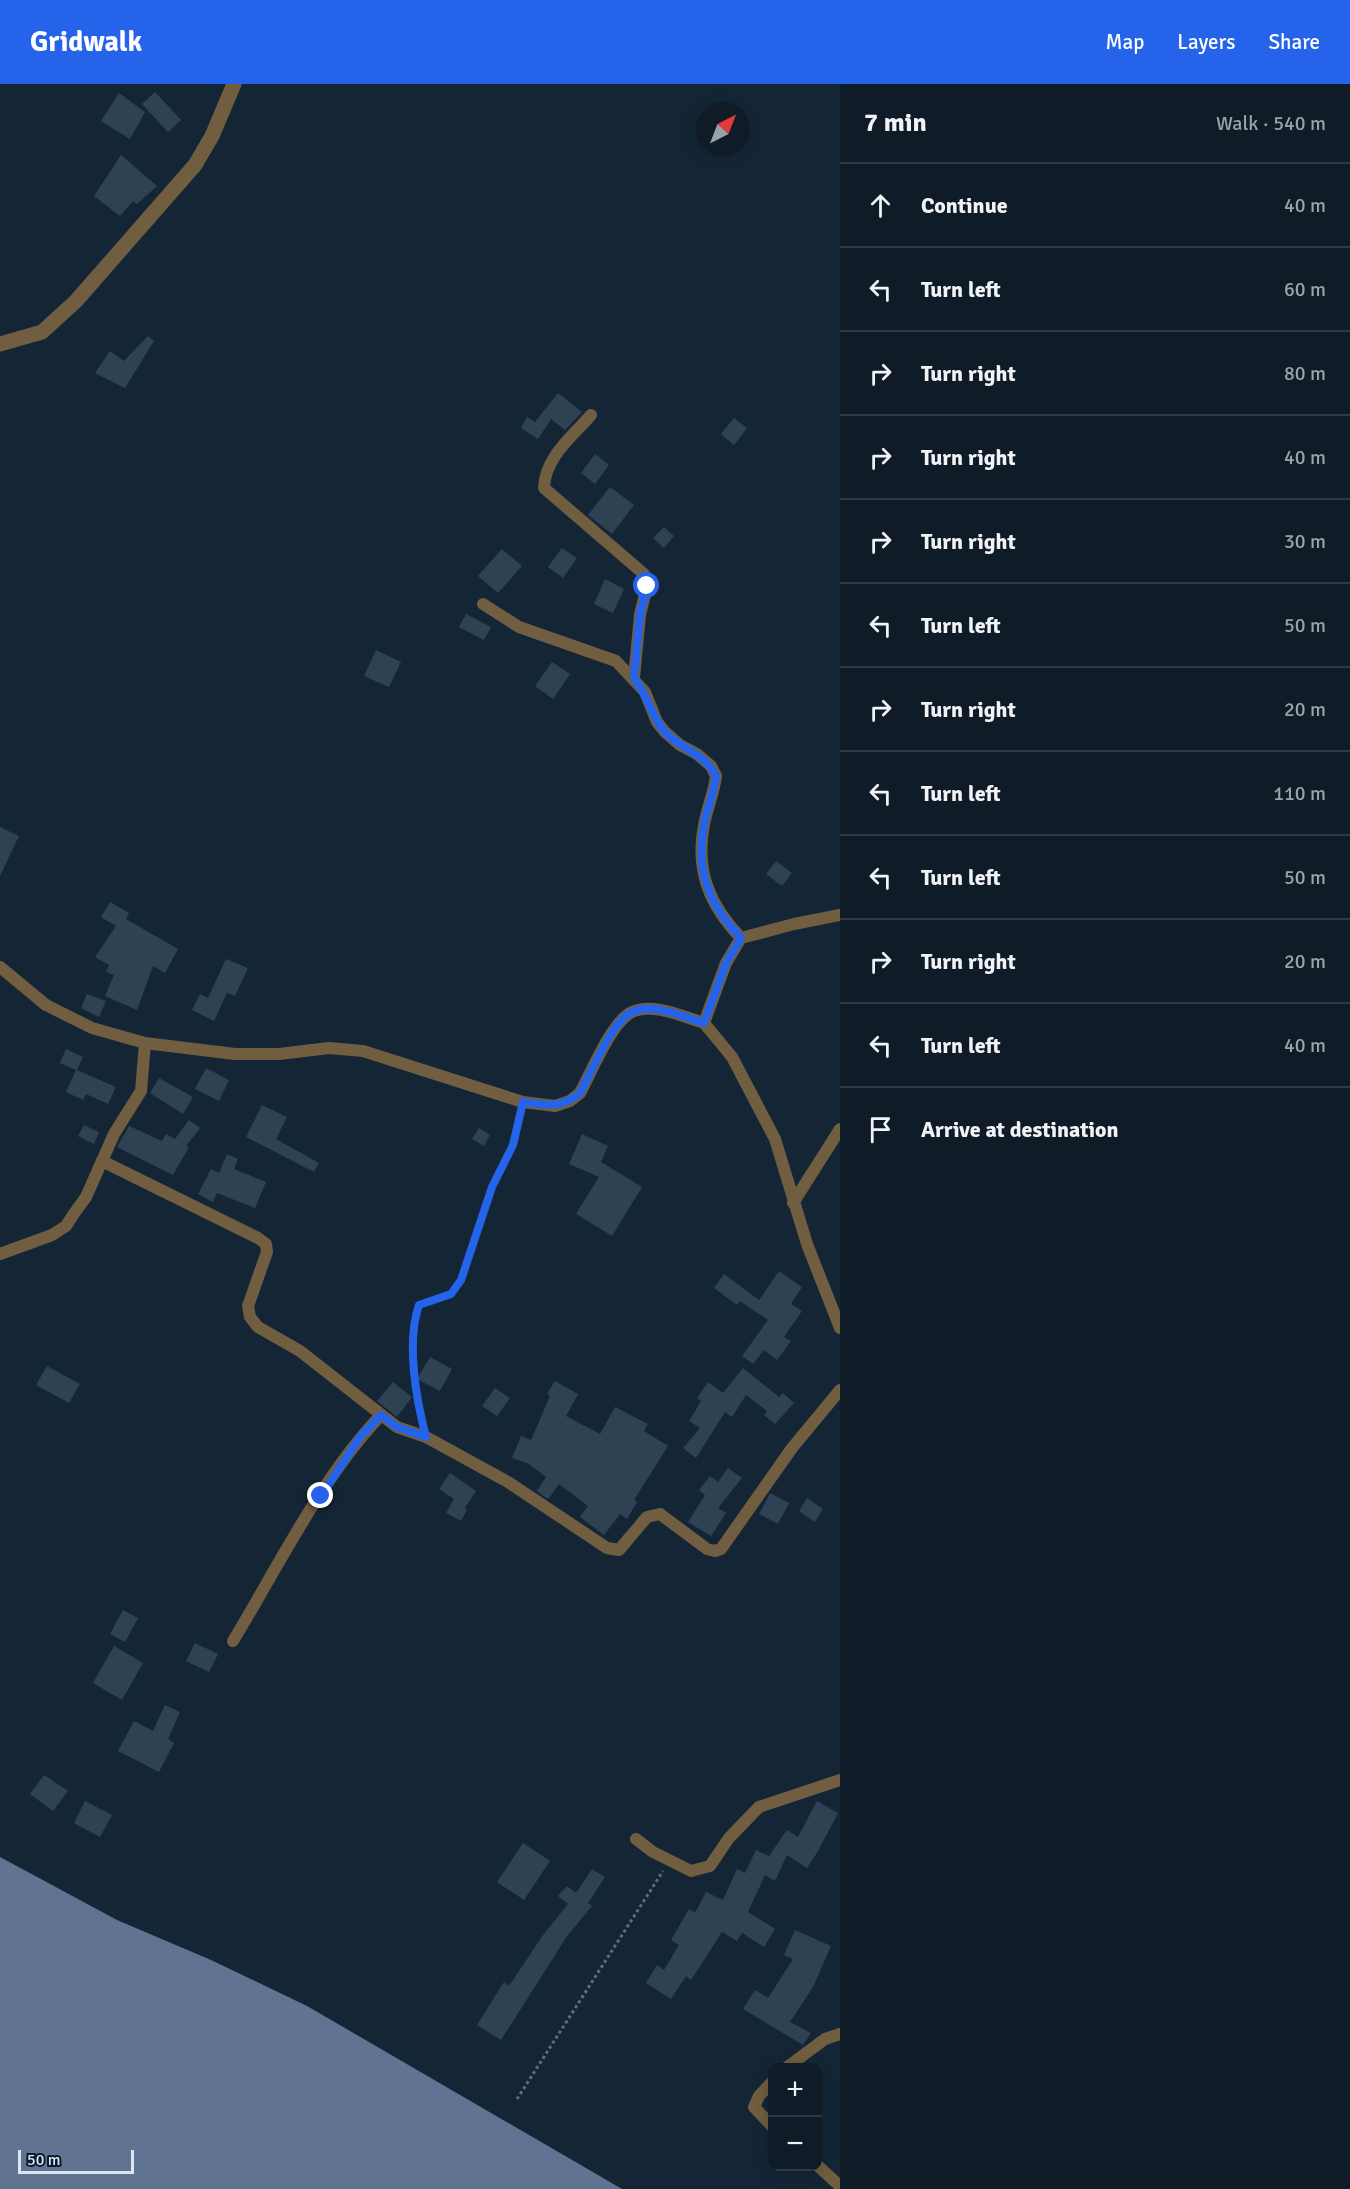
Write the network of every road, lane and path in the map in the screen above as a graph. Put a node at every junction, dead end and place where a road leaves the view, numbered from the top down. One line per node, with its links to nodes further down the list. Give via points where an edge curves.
1 (234, 84): 2 (street, via 195,165 76,301 42,332)
2 (0, 344)
3 (591, 415): 5 (street, via 550,461 544,488 644,574 647,586)
4 (483, 604): 5 (street, via 519,627 616,661)
5 (634, 678): 7 (street, via 665,732 698,754 716,776 704,825 702,868 717,911)
6 (840, 915): 7 (street)
7 (741, 938): 9 (street, via 726,963)
8 (0, 967): 10 (street, via 56,1009 92,1028)
9 (704, 1023): 11 (street, via 661,1011 632,1011 621,1020 580,1093 555,1106); 14 (street, via 732,1057 775,1139)
10 (145, 1043): 11 (street, via 235,1054 329,1048 363,1051); 13 (street, via 141,1091)
11 (523, 1102): 19 (path, via 513,1145 492,1187 461,1280 451,1294 419,1305 413,1322 414,1373)
12 (840, 1129): 14 (street)
13 (102, 1161): 15 (street, via 86,1197 66,1226); 18 (street, via 266,1244 267,1252 248,1306 250,1317 258,1327 300,1351)
14 (793, 1203): 16 (street)
15 (0, 1254)
16 (840, 1328)
17 (840, 1390): 19 (street, via 792,1448 726,1546 716,1551 707,1549 660,1514 647,1518 619,1550 607,1548 508,1482)
18 (381, 1415): 19 (street, via 397,1427); 20 (street, via 360,1437 301,1525)
19 (426, 1437)
20 (232, 1641)
21 (840, 1780): 23 (street, via 759,1807 729,1838 710,1866 691,1870)
22 (636, 1839): 23 (street)
23 (671, 1859): 27 (path)
24 (840, 2034): 25 (street, via 825,2039)
25 (792, 2063)
26 (768, 2086): 28 (street, via 754,2107)
27 (517, 2099)
28 (768, 2122)
29 (822, 2170): 30 (street)
30 (840, 2186)

